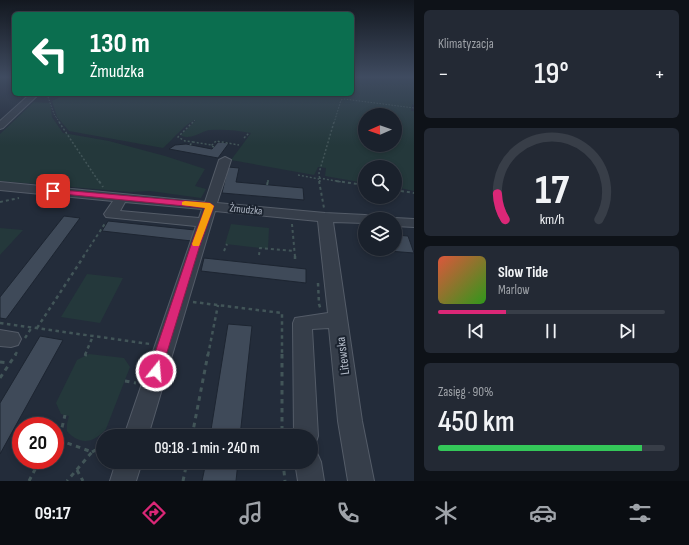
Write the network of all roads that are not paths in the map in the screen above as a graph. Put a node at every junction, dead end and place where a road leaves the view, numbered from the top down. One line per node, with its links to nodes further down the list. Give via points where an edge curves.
1 (28, 99): 2 (street)
2 (0, 126)
3 (226, 160): 6 (street)
4 (0, 186): 5 (street, Żmudzka)
5 (122, 197): 6 (street, Żmudzka); 11 (street, via 111,214)
6 (210, 206): 9 (street, Żmudzka); 11 (street)
7 (358, 221): 9 (street, Żmudzka)
8 (402, 222): 10 (street)
9 (326, 223): 12 (street, Litewska)
10 (414, 223)
11 (204, 224): 13 (street)
12 (338, 321): 14 (street, via 302,323); 19 (street, Litewska, via 350,421)
13 (138, 429)
14 (306, 429)
15 (127, 469): 17 (street)
16 (309, 469): 18 (street)
17 (123, 481)
18 (311, 481)
19 (361, 481)

